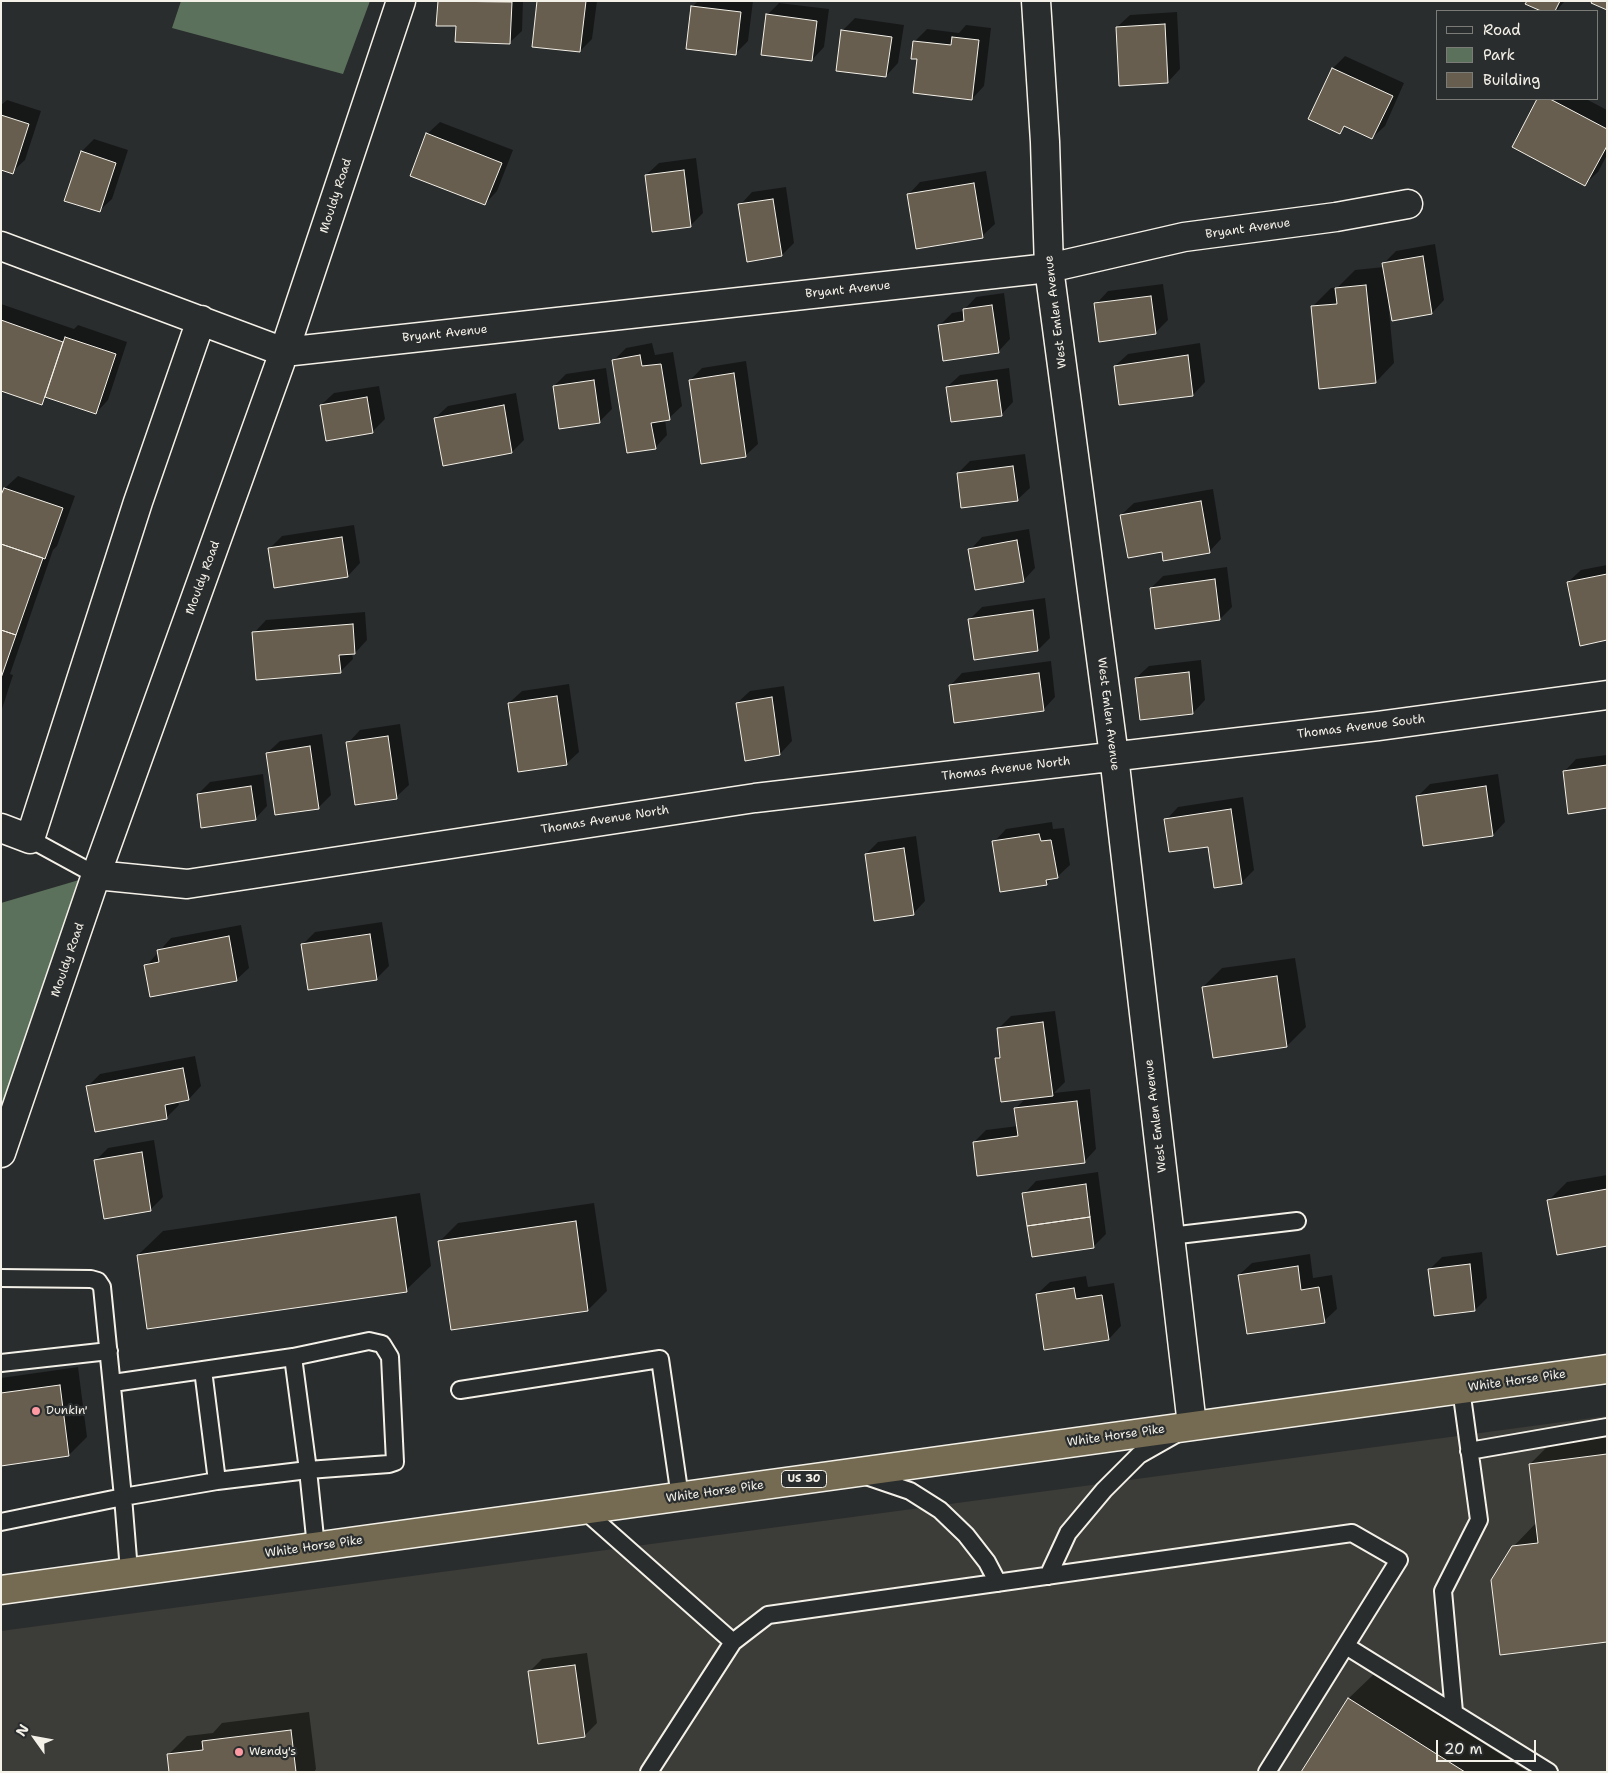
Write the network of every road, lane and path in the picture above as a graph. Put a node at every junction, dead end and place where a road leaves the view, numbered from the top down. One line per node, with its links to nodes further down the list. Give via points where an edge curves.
1 (401, 1): 7 (street, Mouldy Road)
2 (1036, 1): 5 (street, West Emlen Avenue)
3 (1408, 204): 5 (street, Bryant Avenue, via 1184,237)
4 (1, 246): 6 (street)
5 (1049, 268): 7 (street, Bryant Avenue); 9 (street, West Emlen Avenue)
6 (201, 320): 7 (street); 11 (street, via 138,502)
7 (284, 352): 12 (street, Mouldy Road)
8 (1607, 695): 9 (street, Thomas Avenue South, via 1378,726)
9 (1114, 756): 12 (street, Thomas Avenue North, via 755,798 188,884); 15 (street, West Emlen Avenue)
10 (1, 828): 11 (street)
11 (30, 840): 12 (lane)
12 (96, 875): 13 (street, Mouldy Road)
13 (1, 1154)
14 (1296, 1221): 15 (lane)
15 (1170, 1236): 25 (street, West Emlen Avenue)
16 (1, 1278): 17 (lane, via 98,1280 102,1287)
17 (109, 1351): 19 (lane); 22 (lane)
18 (293, 1357): 21 (lane); 28 (lane); 28 (lane, via 369,1341 382,1344 390,1357 395,1462)
19 (1, 1363)
20 (1607, 1369): 23 (highway, White Horse Pike / US 30)
21 (203, 1370): 22 (lane); 30 (lane)
22 (113, 1383): 31 (lane)
23 (1461, 1389): 25 (highway, White Horse Pike / US 30); 27 (lane)
24 (460, 1390): 32 (lane, via 660,1359)
25 (1192, 1426): 29 (highway, White Horse Pike / US 30); 37 (lane, via 1139,1455 1104,1490 1068,1533)
26 (1607, 1427): 27 (lane)
27 (1469, 1451): 42 (lane, via 1479,1520 1443,1591)
28 (308, 1470): 30 (lane); 35 (lane)
29 (854, 1472): 32 (highway, White Horse Pike / US 30); 38 (lane, via 910,1491 940,1510 966,1535)
30 (217, 1481): 31 (lane)
31 (123, 1497): 34 (lane); 36 (lane)
32 (680, 1497): 33 (highway, White Horse Pike / US 30)
33 (584, 1510): 35 (highway, White Horse Pike / US 30); 40 (lane)
34 (1, 1522)
35 (316, 1547): 36 (highway, White Horse Pike / US 30)
36 (129, 1572): 39 (highway, White Horse Pike / US 30)
37 (1048, 1576): 38 (lane); 41 (lane, via 1352,1533 1399,1560)
38 (998, 1583): 40 (lane, via 768,1615)
39 (1, 1590)
40 (733, 1642): 43 (lane)
41 (1346, 1646): 42 (lane); 44 (lane)
42 (1454, 1712): 45 (lane)
43 (649, 1772)
44 (1267, 1772)
45 (1549, 1772)

